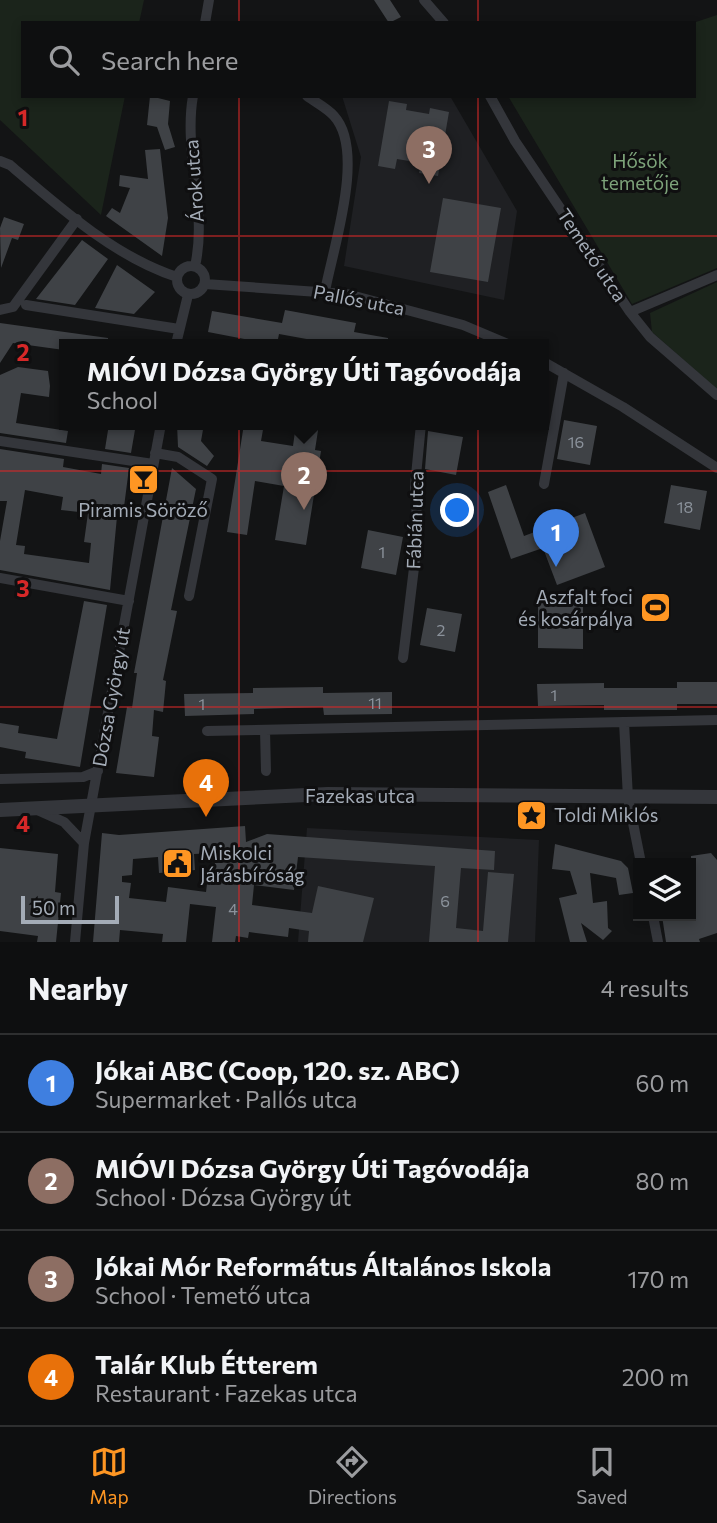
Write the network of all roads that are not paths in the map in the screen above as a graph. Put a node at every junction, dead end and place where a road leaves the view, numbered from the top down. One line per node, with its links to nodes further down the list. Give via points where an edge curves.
1 (209, 0): 3 (street)
2 (424, 0): 4 (street)
3 (205, 21)
4 (442, 21)
5 (192, 98): 11 (street, Árok utca, via 189,151 197,203)
6 (310, 98): 15 (street, via 334,116 346,138 349,164)
7 (491, 98): 19 (street, Temető utca)
8 (0, 154): 9 (street)
9 (5, 163): 10 (street)
10 (77, 219): 13 (street, via 150,268); 18 (street, via 13,307)
11 (195, 266): 13 (street, via 183,268); 14 (street, via 204,274)
12 (717, 275): 19 (street)
13 (177, 277): 16 (street, via 179,288)
14 (205, 284): 15 (street, Pallós utca); 16 (street, via 199,293)
15 (325, 291): 22 (street, Pallós utca, via 389,303)
16 (188, 295): 20 (street)
17 (26, 305): 20 (street)
18 (0, 310)
19 (630, 312): 25 (street, Temető utca, via 650,337)
20 (179, 329): 21 (street)
21 (177, 339)
22 (496, 339)
23 (549, 365): 24 (street)
24 (564, 373): 27 (street); 32 (street)
25 (717, 395)
26 (549, 412): 27 (street)
27 (557, 414): 33 (street)
28 (160, 430): 31 (street, Dózsa György út)
29 (420, 430): 37 (street, Fábián utca, via 415,486 418,535)
30 (0, 441): 31 (street)
31 (154, 459): 35 (street, via 178,457 212,479); 36 (street, Dózsa György út)
32 (717, 468)
33 (544, 484)
34 (0, 578): 36 (street)
35 (189, 596)
36 (129, 601): 42 (street, Dózsa György út)
37 (403, 658)
38 (717, 720): 39 (street)
39 (624, 722): 40 (street); 46 (street)
40 (265, 730): 41 (street); 43 (street)
41 (207, 731)
42 (98, 771): 44 (street, via 83,777); 47 (street, Dózsa György út)
43 (266, 771)
44 (0, 779)
45 (717, 797): 46 (street, Fazekas utca)
46 (628, 798): 47 (street, Fazekas utca, via 328,794); 51 (street)
47 (92, 806): 48 (street, Fazekas utca); 50 (street, Dózsa György út)
48 (32, 808): 49 (street, Fazekas utca); 50 (street, via 64,822)
49 (0, 810)
50 (84, 843): 53 (street, Dózsa György út)
51 (640, 858)
52 (654, 921): 54 (street)
53 (75, 942)
54 (658, 942)

